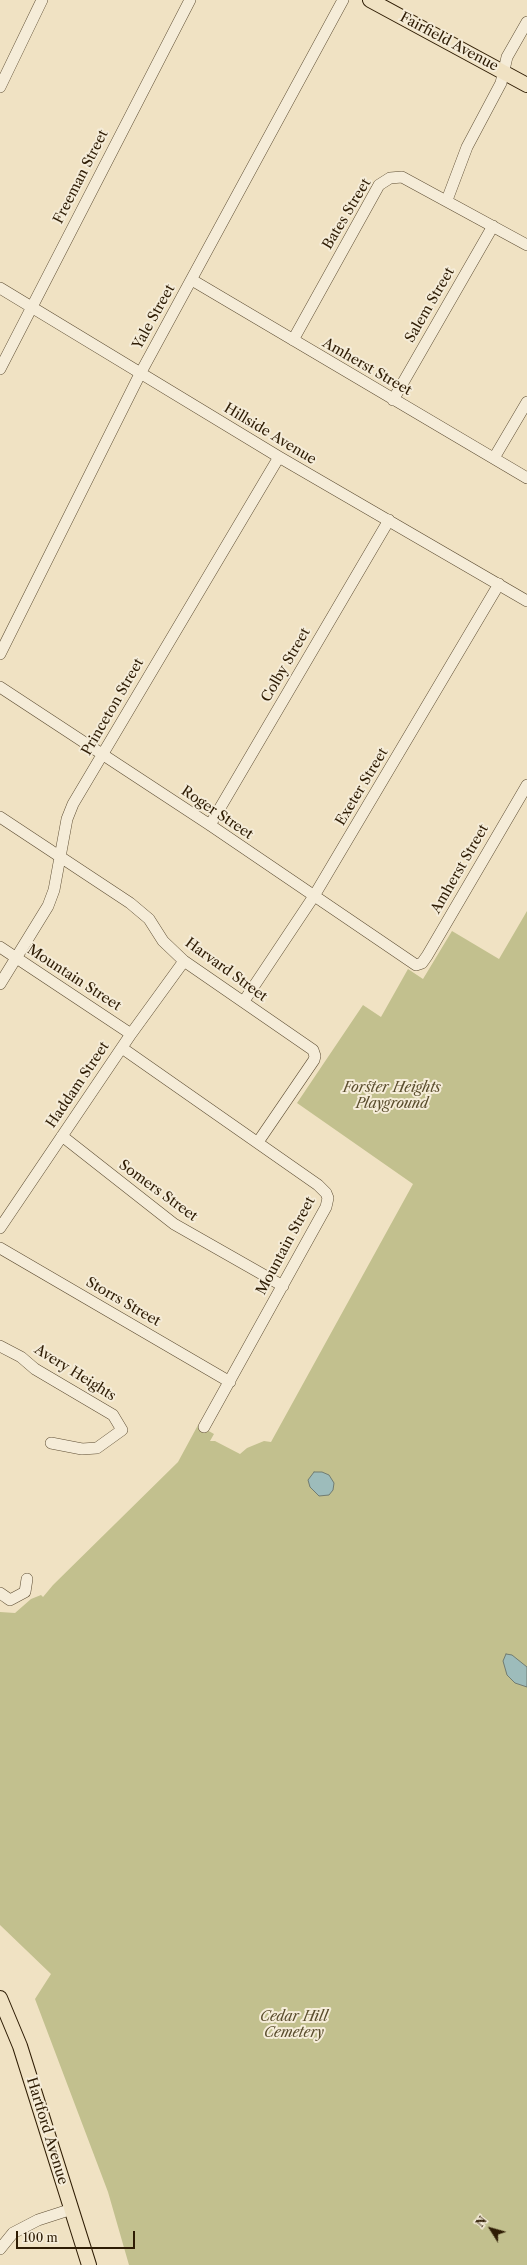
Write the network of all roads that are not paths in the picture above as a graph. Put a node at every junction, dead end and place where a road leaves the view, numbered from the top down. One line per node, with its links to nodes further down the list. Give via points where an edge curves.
1 (42, 0): 8 (street)
2 (190, 0): 14 (street, Freeman Street)
3 (343, 0): 12 (street, Yale Street)
4 (370, 0): 6 (main road, Fairfield Avenue)
5 (527, 22): 6 (street, via 507,57)
6 (504, 72): 7 (main road, Fairfield Avenue); 9 (street, via 498,89 467,147)
7 (527, 85)
8 (0, 87)
9 (447, 200): 10 (street, Bates Street); 15 (street, Bates Street, via 402,177 390,178 379,185)
10 (493, 226): 11 (street, Bates Street); 18 (street, Salem Street)
11 (527, 245)
12 (192, 280): 15 (street, Amherst Street); 17 (street, Yale Street)
13 (0, 288): 14 (street, Hillside Avenue)
14 (31, 307): 16 (street, Freeman Street); 17 (street, Hillside Avenue)
15 (293, 340): 18 (street, Amherst Street)
16 (0, 369)
17 (140, 374): 20 (street, Hillside Avenue); 26 (street, Yale Street)
18 (393, 400): 21 (street, Amherst Street)
19 (527, 402): 21 (street)
20 (279, 457): 23 (street, Hillside Avenue); 28 (street, Princeton Street)
21 (494, 458): 22 (street, Amherst Street)
22 (527, 478)
23 (389, 520): 24 (street, Hillside Avenue); 31 (street, Colby Street)
24 (499, 584): 25 (street, Hillside Avenue); 33 (street, Exeter Street)
25 (527, 601)
26 (0, 654)
27 (0, 687): 28 (street, Roger Street)
28 (102, 755): 31 (street, Roger Street); 32 (street, Princeton Street, via 73,804 67,819)
29 (527, 785): 37 (street, Amherst Street, via 427,956 422,963)
30 (0, 817): 32 (street, Harvard Street)
31 (210, 825): 33 (street, Roger Street)
32 (60, 857): 35 (street, Princeton Street, via 54,890 48,906); 36 (street, Harvard Street, via 130,903 149,919 163,941)
33 (314, 896): 37 (street, Roger Street); 39 (street, Exeter Street)
34 (0, 947): 35 (street, Mountain Street)
35 (16, 958): 38 (street, Princeton Street); 40 (street, Mountain Street)
36 (184, 961): 39 (street, Harvard Street); 40 (street, Haddam Street)
37 (416, 965)
38 (0, 984)
39 (244, 1001): 43 (street, Harvard Street, via 315,1053 314,1060)
40 (131, 1034): 41 (street, Haddam Street)
41 (122, 1048): 42 (street, Haddam Street); 43 (street, Mountain Street)
42 (62, 1136): 44 (street, Haddam Street); 46 (street, Somers Street, via 174,1224)
43 (258, 1142): 46 (street, Mountain Street, via 318,1185 328,1198 326,1208)
44 (0, 1228)
45 (0, 1248): 48 (street, Storrs Street)
46 (283, 1286): 48 (street, Mountain Street)
47 (0, 1346): 50 (street, Avery Heights, via 113,1414 122,1430 98,1448 82,1449)
48 (230, 1382): 49 (street, Mountain Street)
49 (204, 1427)
50 (51, 1443)
51 (27, 1580): 52 (street, via 24,1592 10,1600)
52 (0, 1593)
53 (0, 1998): 54 (main road, Hartford Avenue, via 13,2028)
54 (72, 2209): 55 (street, via 38,2220 13,2234); 56 (main road, Hartford Avenue)
55 (0, 2249)
56 (89, 2265)

